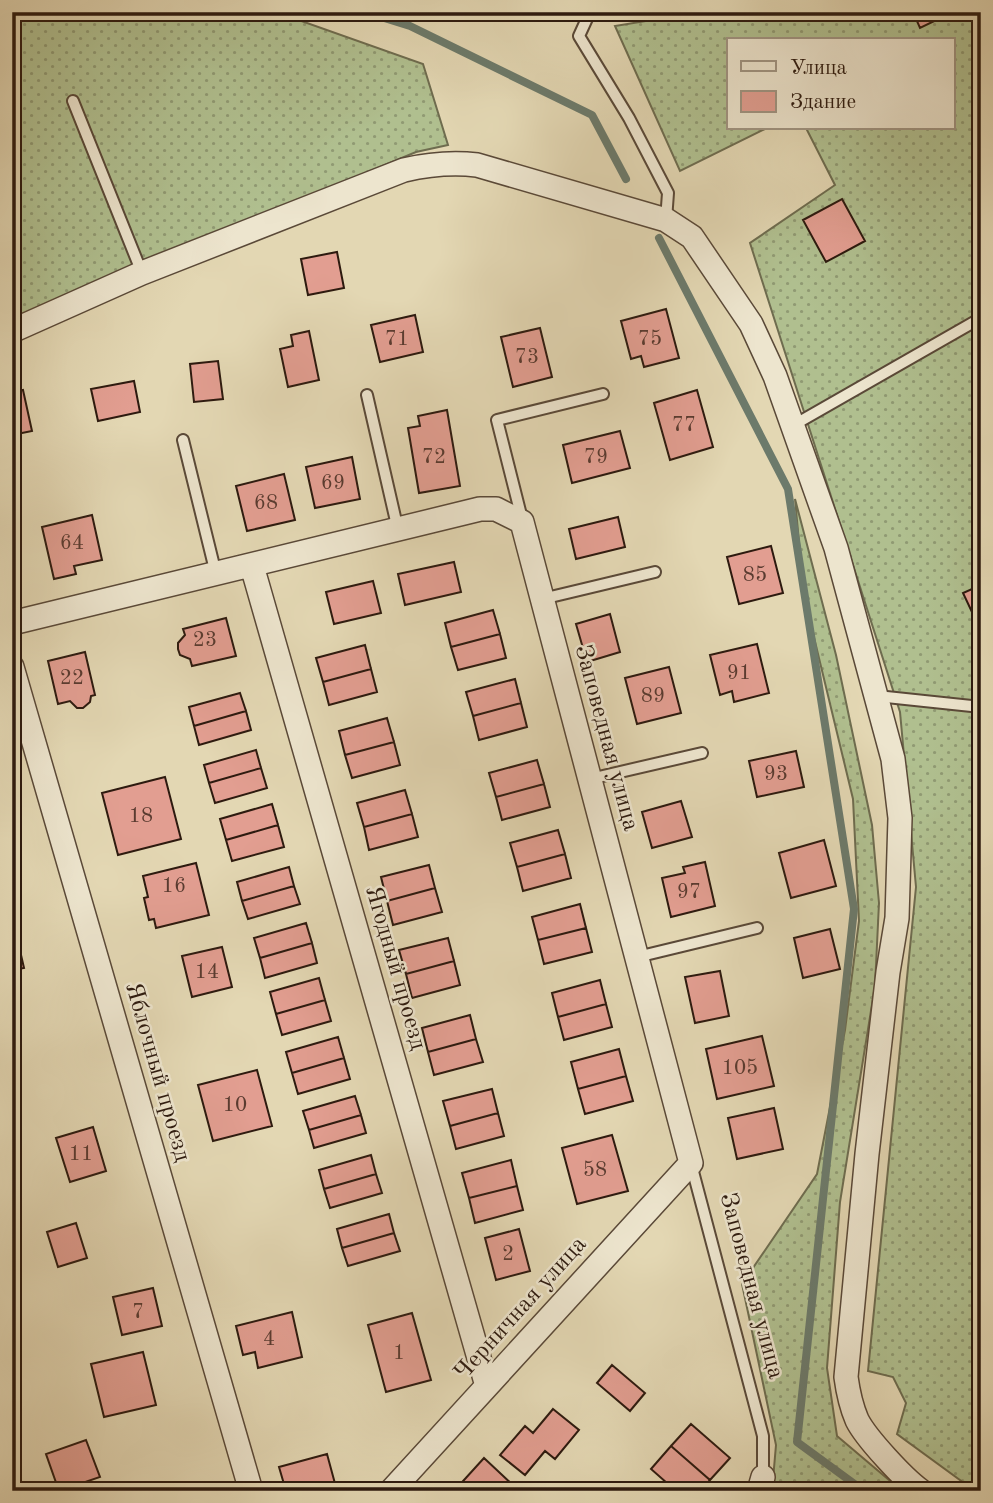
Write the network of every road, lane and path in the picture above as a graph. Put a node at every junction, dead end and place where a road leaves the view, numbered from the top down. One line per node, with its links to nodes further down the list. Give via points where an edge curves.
1 (590, 12): 3 (lane, via 579,36 629,118 667,193)
2 (73, 101): 4 (lane)
3 (666, 220): 4 (street, via 477,165 427,164); 9 (street, via 692,236 751,324)
4 (142, 273): 6 (street)
5 (981, 318): 9 (lane)
6 (12, 331)
7 (603, 394): 11 (lane, via 497,420)
8 (367, 395): 12 (lane)
9 (792, 426): 19 (street, via 836,548)
10 (183, 440): 15 (lane)
11 (522, 522): 12 (street, via 496,509 480,509); 16 (street, Заповедная улица)
12 (398, 530): 13 (street)
13 (252, 566): 15 (street); 26 (street, Ягодный проезд)
14 (655, 572): 16 (lane)
15 (216, 574): 17 (street)
16 (542, 599): 22 (street, Заповедная улица)
17 (12, 623)
18 (12, 667): 28 (street, Яблочный проезд)
19 (877, 696): 20 (lane); 30 (street, via 893,759 900,817 897,918 868,1141 846,1377 858,1422 906,1480)
20 (981, 707)
21 (702, 753): 22 (lane)
22 (590, 779): 24 (street, Заповедная улица)
23 (757, 928): 24 (lane)
24 (637, 957): 25 (street, Заповедная улица)
25 (691, 1163): 26 (street, Черничная улица); 27 (lane, Заповедная улица, via 763,1436)
26 (487, 1386): 29 (street, Черничная улица)
27 (761, 1484)
28 (251, 1491)
29 (391, 1491)
30 (921, 1491)

